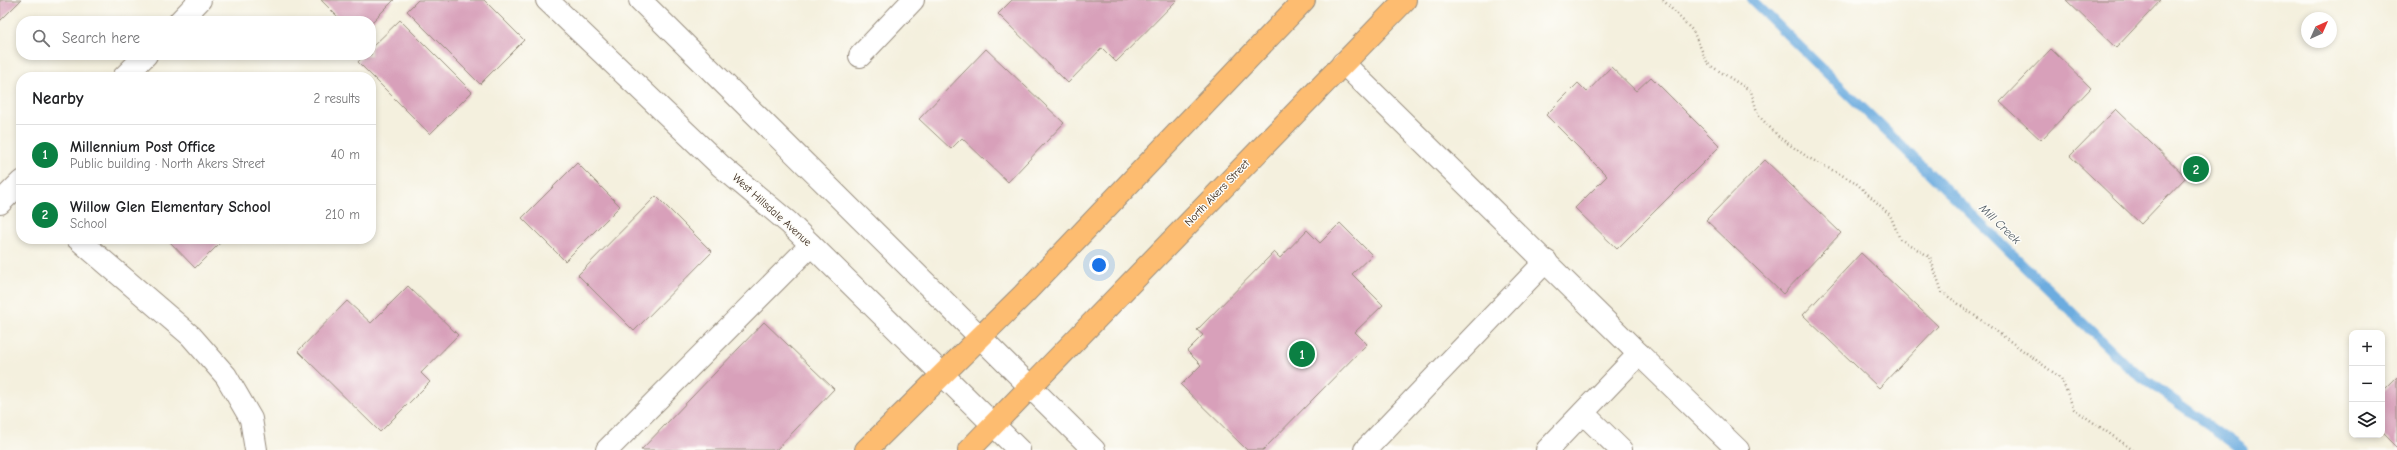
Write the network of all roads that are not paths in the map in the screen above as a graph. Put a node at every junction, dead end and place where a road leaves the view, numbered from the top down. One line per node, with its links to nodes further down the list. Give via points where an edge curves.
1 (200, 0): 7 (street)
2 (547, 0): 13 (street, West Hillsdale Avenue, via 721,166 789,223)
3 (640, 0): 15 (street)
4 (913, 0): 8 (street)
5 (1304, 0): 15 (main road)
6 (1405, 0): 10 (main road, North Akers Street)
7 (185, 16)
8 (860, 56)
9 (141, 60): 11 (street)
10 (1343, 63): 14 (street); 18 (main road, North Akers Street)
11 (129, 72)
12 (84, 244): 21 (street, via 191,336 226,376 251,419)
13 (811, 245): 17 (street, West Hillsdale Avenue); 22 (street)
14 (1546, 261): 16 (street); 27 (street)
15 (979, 338): 17 (main road); 18 (street)
16 (1639, 354): 19 (street); 30 (street)
17 (943, 374): 20 (street, West Hillsdale Avenue); 23 (main road)
18 (1030, 387): 20 (main road, North Akers Street); 26 (street)
19 (1582, 413): 28 (street); 29 (street)
20 (993, 424): 24 (main road, North Akers Street); 25 (street, West Hillsdale Avenue)
21 (256, 450)
22 (607, 450)
23 (866, 450)
24 (969, 450)
25 (1019, 450)
26 (1094, 450)
27 (1365, 450)
28 (1547, 450)
29 (1621, 450)
30 (1738, 450)

